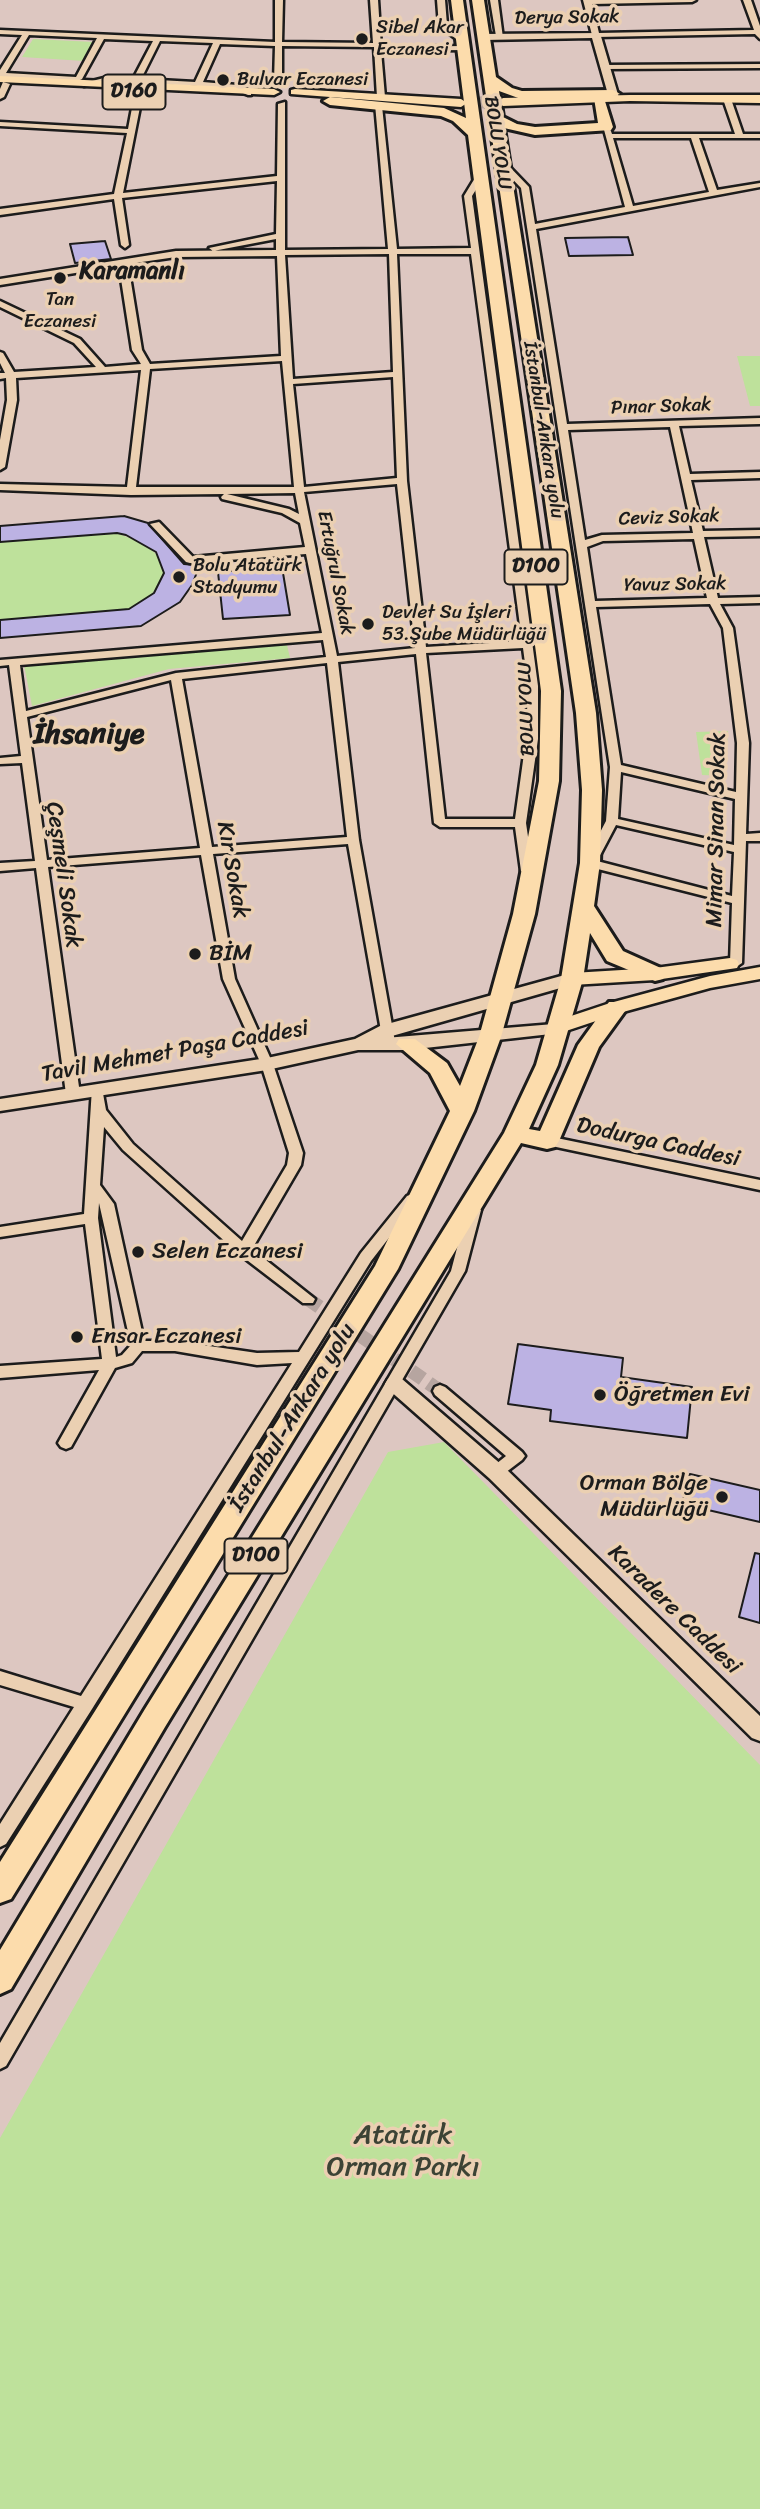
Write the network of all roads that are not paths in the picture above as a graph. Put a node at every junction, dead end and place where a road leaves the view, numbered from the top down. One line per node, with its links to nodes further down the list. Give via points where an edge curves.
1 (279, 0): 19 (street)
2 (374, 0): 21 (street)
3 (441, 0): 20 (street, via 443,26)
4 (457, 0): 20 (highway, BOLU YOLU / D100)
5 (478, 0): 17 (highway, İstanbul-Ankara yolu / D100)
6 (494, 0): 15 (street)
7 (692, 0): 9 (street)
8 (747, 0): 12 (street)
9 (587, 1): 13 (street)
10 (0, 32): 11 (street)
11 (27, 33): 14 (street); 26 (street)
12 (759, 33): 13 (street, Derya Sokak)
13 (596, 35): 15 (main road, Derya Sokak); 22 (main road)
14 (102, 36): 16 (street); 26 (street, via 78,79)
15 (500, 36): 17 (main road, Derya Sokak); 24 (main road)
16 (158, 37): 18 (street); 29 (street)
17 (484, 37): 24 (highway, İstanbul-Ankara yolu / D100)
18 (218, 41): 19 (street); 28 (street)
19 (280, 44): 21 (street); 30 (street)
20 (462, 44): 21 (street); 25 (highway, BOLU YOLU / D100)
21 (377, 47): 40 (street)
22 (605, 66): 23 (street); 33 (main road)
23 (760, 66)
24 (488, 71): 33 (highway, via 507,92 521,95); 43 (highway, İstanbul-Ankara yolu / D100)
25 (466, 78): 40 (highway, via 446,97); 48 (highway, BOLU YOLU / D100)
26 (1, 80): 27 (main road, D160); 29 (main road, D160); 34 (street)
27 (84, 84): 29 (street, via 104,80); 31 (main road, D160)
28 (198, 85): 29 (street); 31 (street, via 234,87)
29 (137, 87): 30 (main road, D160); 45 (street)
30 (273, 91): 31 (main road, D160); 32 (main road, D160); 41 (main road, D160)
31 (248, 93)
32 (297, 96): 36 (main road, D160); 41 (main road, D160)
33 (613, 96): 35 (main road); 43 (main road)
34 (0, 97)
35 (644, 98): 37 (main road); 39 (main road)
36 (334, 99): 40 (highway); 42 (main road, D160)
37 (727, 99): 38 (main road); 50 (street)
38 (760, 99)
39 (599, 101): 43 (main road); 47 (highway)
40 (380, 102): 48 (highway, via 449,114); 64 (street)
41 (282, 104): 54 (street, Ertuğrul Sokak)
42 (461, 104)
43 (500, 108): 46 (highway, via 513,127); 52 (highway, İstanbul-Ankara yolu / D100)
44 (0, 124): 45 (street)
45 (129, 131): 57 (street)
46 (535, 131): 47 (highway); 52 (highway, via 516,141)
47 (607, 131): 49 (street); 58 (street)
48 (475, 134): 53 (highway, BOLU YOLU / D100)
49 (694, 136): 50 (street); 56 (street)
50 (740, 136): 51 (street)
51 (760, 136)
52 (502, 163): 60 (street, via 525,187); 115 (highway, İstanbul-Ankara yolu / D100, via 586,713 592,790)
53 (481, 175): 63 (street, via 468,196); 118 (highway, BOLU YOLU / D100, via 551,691 549,781)
54 (281, 178): 57 (street); 61 (street, Ertuğrul Sokak)
55 (760, 184): 56 (street)
56 (715, 193): 58 (street)
57 (118, 196): 59 (street); 62 (street)
58 (630, 209): 60 (street)
59 (0, 212)
60 (532, 227): 79 (street)
61 (280, 236): 65 (street); 66 (street, Ertuğrul Sokak)
62 (125, 245)
63 (477, 251): 64 (street); 98 (street)
64 (393, 252): 66 (street); 74 (street)
65 (176, 254): 66 (street); 67 (street)
66 (281, 255): 71 (street, Ertuğrul Sokak)
67 (123, 261): 68 (street); 72 (street, via 137,350)
68 (0, 282)
69 (0, 304): 73 (street, via 77,341)
70 (0, 355): 75 (street)
71 (286, 358): 72 (street); 76 (street, Ertuğrul Sokak)
72 (146, 365): 73 (street); 86 (street)
73 (101, 368): 75 (street)
74 (397, 374): 76 (street); 83 (street)
75 (5, 375): 80 (street, via 12,400)
76 (289, 382): 85 (street, Ertuğrul Sokak)
77 (760, 421): 78 (street, Pınar Sokak)
78 (674, 424): 79 (street, Pınar Sokak); 82 (street, Mimar Sinan Sokak)
79 (562, 428): 92 (street)
80 (0, 467)
81 (760, 475): 82 (street)
82 (686, 477): 91 (street, Mimar Sinan Sokak)
83 (402, 481): 85 (street); 99 (street)
84 (0, 486): 86 (street)
85 (299, 490): 87 (street); 88 (street, Ertuğrul Sokak)
86 (131, 492): 87 (street)
87 (197, 492): 88 (street, via 266,506)
88 (306, 522): 93 (street, Ertuğrul Sokak)
89 (155, 524): 93 (street, via 190,561)
90 (760, 533): 91 (street, Ceviz Sokak)
91 (700, 535): 92 (street, Ceviz Sokak, via 602,538); 95 (street, Mimar Sinan Sokak)
92 (581, 545): 96 (street)
93 (312, 550): 97 (street, Ertuğrul Sokak)
94 (760, 600): 95 (street, Yavuz Sokak)
95 (713, 601): 96 (street, Yavuz Sokak); 108 (street, Mimar Sinan Sokak, via 728,628 743,743)
96 (591, 604): 107 (street)
97 (327, 636): 100 (street, Ertuğrul Sokak); 101 (street)
98 (529, 644): 99 (street); 110 (street, via 533,717)
99 (422, 650): 100 (street); 110 (street, via 440,823)
100 (332, 659): 103 (street); 112 (street, Ertuğrul Sokak)
101 (14, 661): 102 (street); 104 (street, Çeşmeli Sokak)
102 (0, 663)
103 (176, 676): 104 (street); 114 (street, Kır Sokak)
104 (22, 715): 105 (street, Çeşmeli Sokak)
105 (27, 759): 106 (street); 116 (street, Çeşmeli Sokak)
106 (0, 761)
107 (616, 767): 108 (street); 109 (street)
108 (742, 796): 113 (street, Mimar Sinan Sokak)
109 (612, 821): 113 (street); 115 (street)
110 (520, 823): 118 (street)
111 (760, 837): 113 (street)
112 (353, 840): 114 (street); 130 (street, Ertuğrul Sokak)
113 (741, 844): 119 (street, Mimar Sinan Sokak)
114 (208, 850): 116 (street); 131 (street, Kır Sokak, via 229,979)
115 (590, 863): 119 (street); 120 (highway, İstanbul-Ankara yolu / D100)
116 (41, 864): 117 (street); 133 (street, Çeşmeli Sokak)
117 (0, 867)
118 (530, 887): 126 (highway, BOLU YOLU / D100)
119 (737, 901): 122 (street, Mimar Sinan Sokak)
120 (583, 906): 124 (highway, via 615,956); 125 (highway, İstanbul-Ankara yolu / D100)
121 (760, 959): 122 (main road)
122 (736, 963): 124 (main road)
123 (760, 973): 127 (main road)
124 (655, 974): 125 (main road)
125 (572, 979): 126 (main road); 128 (highway, İstanbul-Ankara yolu / D100)
126 (501, 997): 129 (highway, İstanbul-Ankara yolu / D100); 130 (main road)
127 (617, 1007): 128 (main road); 139 (highway, via 589,1045)
128 (560, 1027): 129 (main road); 137 (highway, D100)
129 (490, 1037): 130 (main road); 136 (highway, İstanbul-Ankara yolu / D100)
130 (394, 1040): 131 (main road, Tavil Mehmet Paşa Caddesi); 136 (highway, via 439,1068)
131 (267, 1064): 132 (main road, Tavil Mehmet Paşa Caddesi); 147 (street, Kır Sokak, via 296,1153 294,1165)
132 (97, 1091): 133 (main road, Tavil Mehmet Paşa Caddesi); 135 (street)
133 (73, 1094): 134 (main road, Tavil Mehmet Paşa Caddesi)
134 (0, 1105)
135 (99, 1111): 138 (street); 140 (street)
136 (462, 1111): 141 (highway, İstanbul-Ankara yolu / D100)
137 (515, 1134): 139 (highway); 144 (highway, İstanbul-Ankara yolu / D100)
138 (122, 1140): 140 (street); 147 (street)
139 (547, 1141): 142 (street, Dodurga Caddesi)
140 (96, 1154): 143 (street)
141 (433, 1173): 150 (street, via 366,1257); 161 (highway, İstanbul-Ankara yolu / D100, via 386,1269)
142 (760, 1185)
143 (94, 1186): 145 (street); 149 (street, via 107,1204)
144 (477, 1198): 153 (street, via 458,1271); 162 (highway, İstanbul-Ankara yolu / D100, via 155,1718)
145 (91, 1218): 146 (street); 151 (street)
146 (0, 1233)
147 (244, 1250): 148 (street)
148 (308, 1299)
149 (138, 1346): 150 (street, via 175,1346 257,1359); 151 (street, via 127,1359)
150 (303, 1357): 158 (street)
151 (110, 1364): 152 (street); 155 (street)
152 (0, 1372)
153 (395, 1384): 156 (main road, Karadere Caddesi); 163 (street)
154 (440, 1391): 156 (street, via 517,1456)
155 (66, 1443)
156 (496, 1472): 159 (main road, Karadere Caddesi)
157 (0, 1678): 158 (street)
158 (86, 1704): 160 (street)
159 (760, 1731)
160 (0, 1839)
161 (0, 1889)
162 (0, 1979)
163 (0, 2060)

